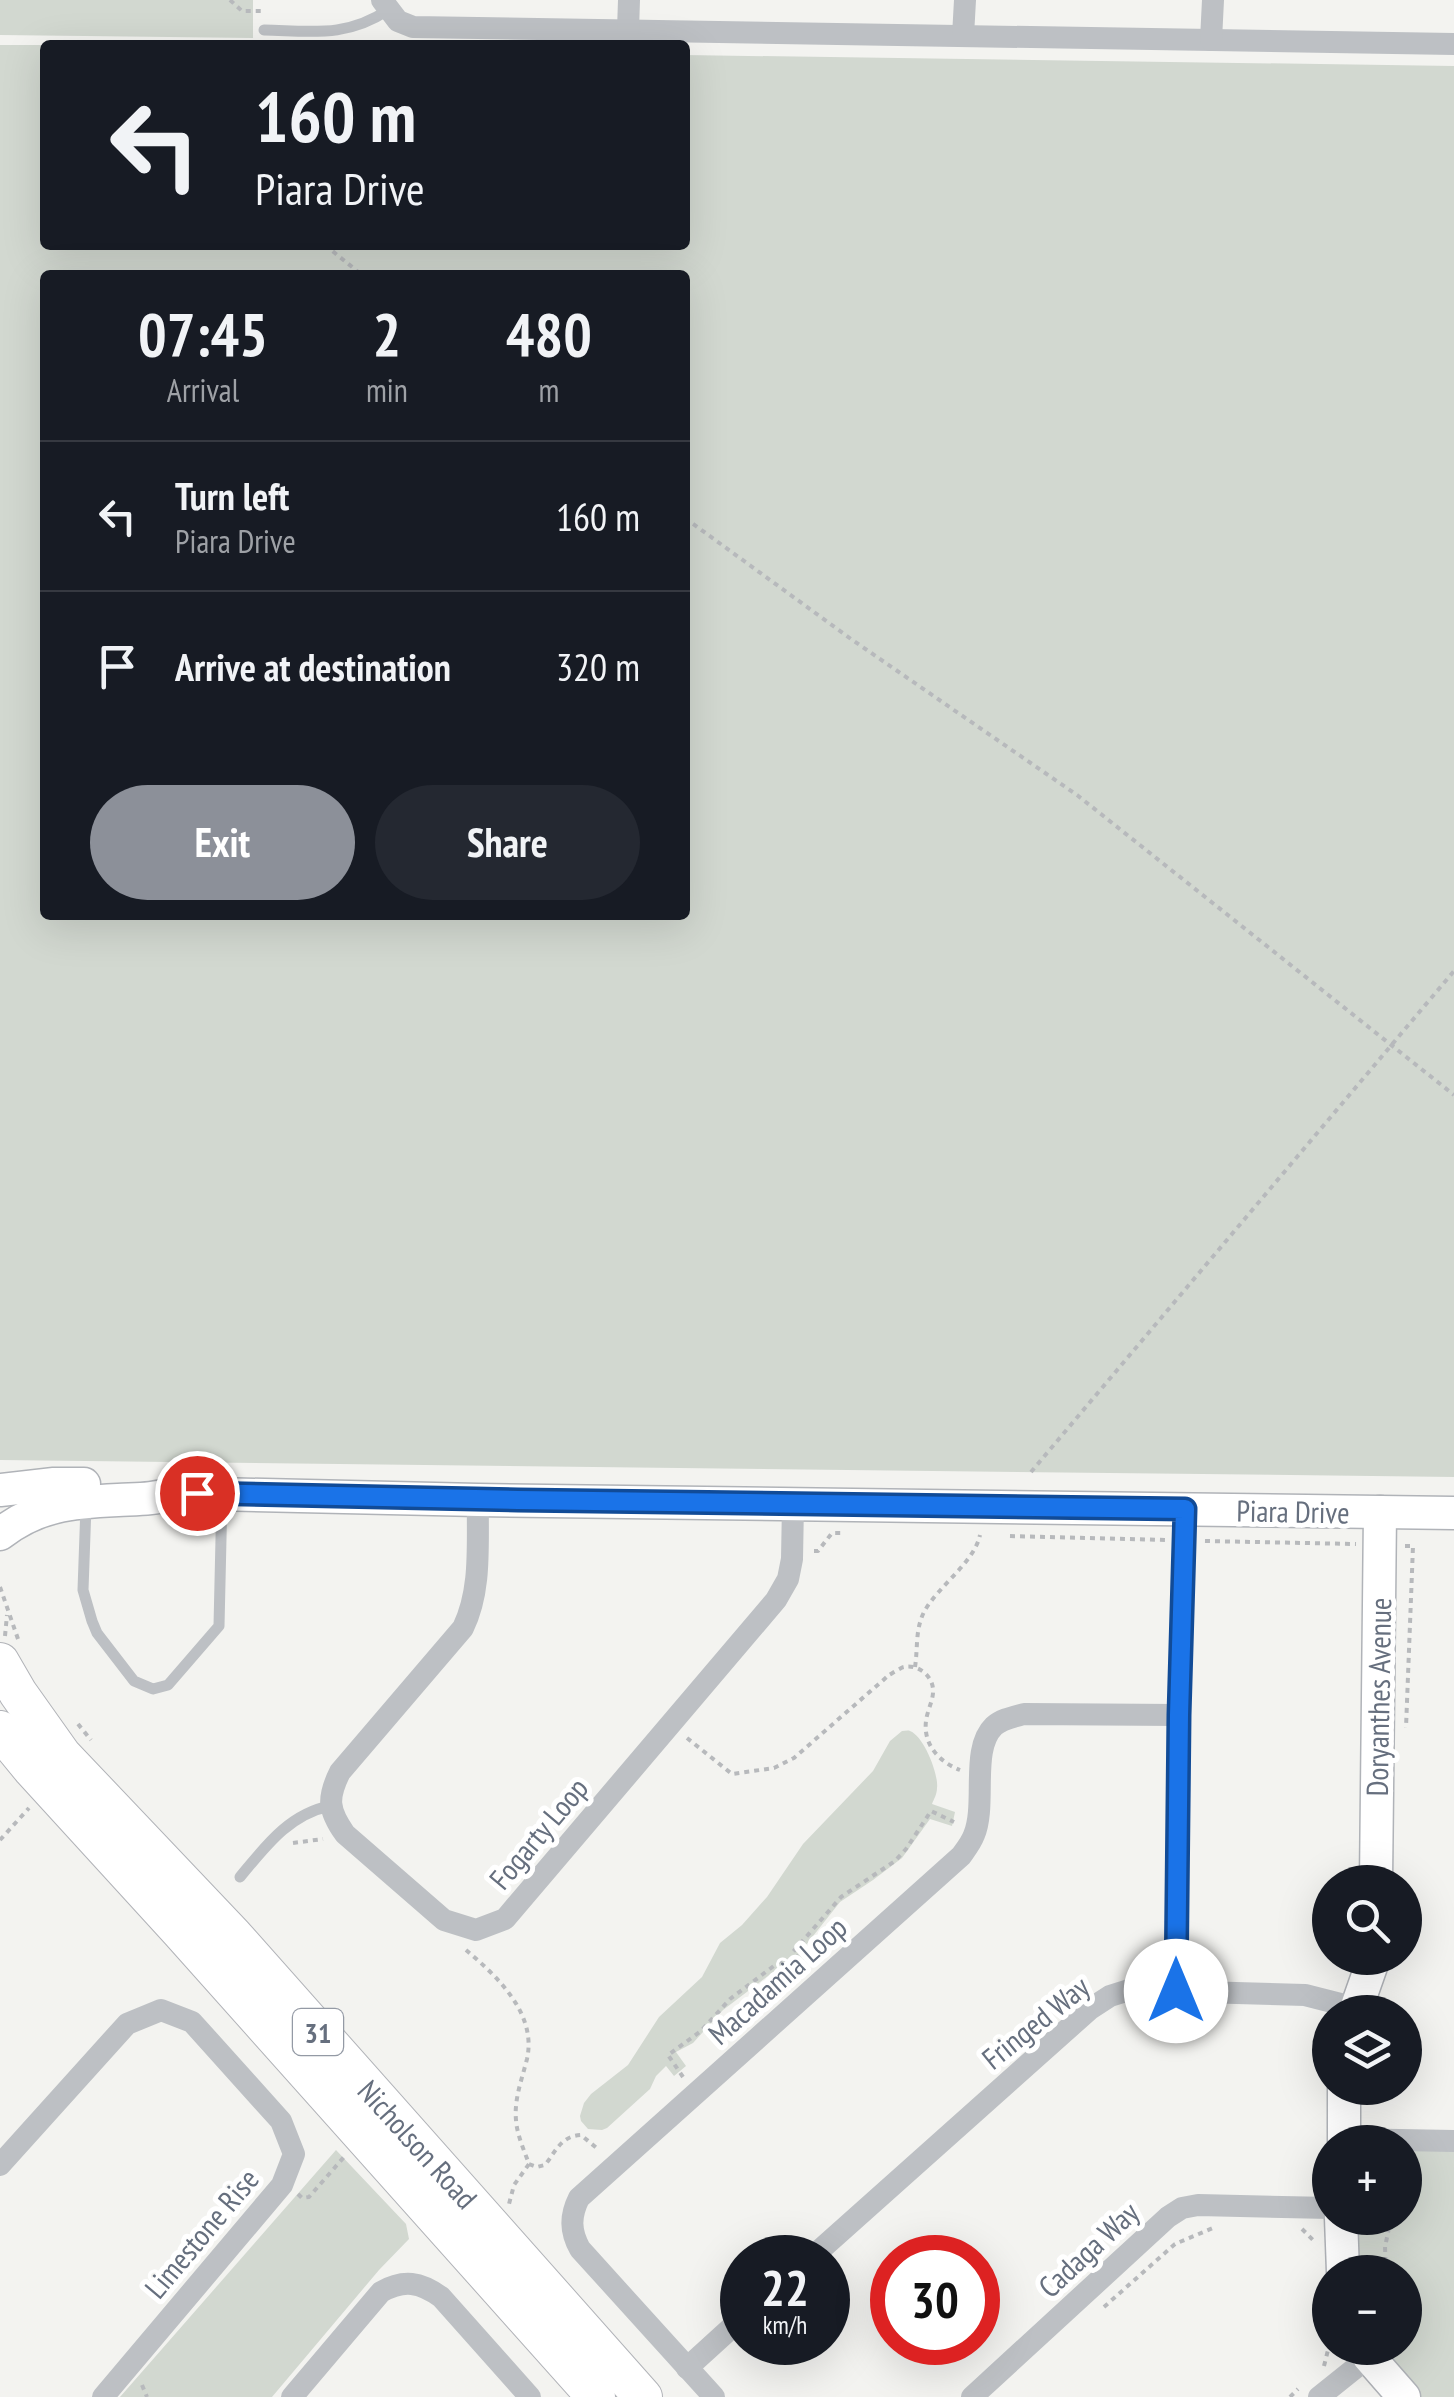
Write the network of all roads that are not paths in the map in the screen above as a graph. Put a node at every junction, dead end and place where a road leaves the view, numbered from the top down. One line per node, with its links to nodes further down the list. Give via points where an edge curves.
1 (629, 0): 6 (street)
2 (965, 0): 7 (street)
3 (1213, 0): 8 (street)
4 (385, 5): 5 (lane, via 356,28); 6 (street, via 413,27)
5 (264, 30)
6 (628, 30): 7 (street)
7 (963, 36): 8 (street)
8 (1212, 40): 9 (street)
9 (1454, 44)
10 (0, 1490): 11 (street, Piara Drive, via 54,1484 158,1486)
11 (172, 1493): 12 (street, Piara Drive); 14 (street, Piara Drive)
12 (222, 1494): 13 (street, Piara Drive); 14 (lane, via 220,1626 168,1685 153,1689 134,1681 92,1621 83,1590)
13 (478, 1500): 15 (street, Piara Drive); 23 (street, via 476,1594 463,1628 340,1772)
14 (86, 1501): 19 (street, Piara Drive, via 53,1506)
15 (792, 1504): 16 (street, Piara Drive); 23 (street, Fogarty Loop, via 792,1559 776,1600 505,1919 476,1930 444,1920 345,1834)
16 (1185, 1509): 17 (street, Piara Drive); 21 (street)
17 (1380, 1512): 18 (street, Piara Drive); 24 (street, Doryanthes Avenue)
18 (1454, 1513)
19 (0, 1534)
20 (0, 1662): 41 (main road, Nicholson Road / 31, via 62,1755 233,1934)
21 (1179, 1715): 26 (street); 36 (street, Macadamia Loop, via 1024,1714 999,1722 985,1738 978,1824 961,1856 579,2198 572,2226 580,2249)
22 (0, 1730): 40 (main road, Nicholson Road / 31)
23 (330, 1806): 25 (lane, via 276,1834)
24 (1376, 1865)
25 (240, 1877)
26 (1176, 1991): 27 (street, Fringed Way); 32 (street, Fringed Way, via 1130,1990 1090,2009)
27 (1312, 1997)
28 (1422, 2142): 29 (street)
29 (1454, 2142)
30 (0, 2165): 37 (street, Limestone Rise, via 127,2024 161,2010 192,2022 281,2121 294,2154 283,2183)
31 (1312, 2208): 43 (street, Cadaga Way, via 1182,2208)
32 (822, 2235)
33 (720, 2338): 36 (street)
34 (1353, 2365): 44 (street)
35 (1377, 2365): 45 (street)
36 (687, 2368): 42 (street, Macadamia Loop)
37 (102, 2397)
38 (292, 2397): 39 (street, via 381,2292 411,2282 441,2297)
39 (530, 2397)
40 (596, 2397)
41 (643, 2397)
42 (714, 2397)
43 (972, 2397)
44 (1320, 2397)
45 (1404, 2397)

